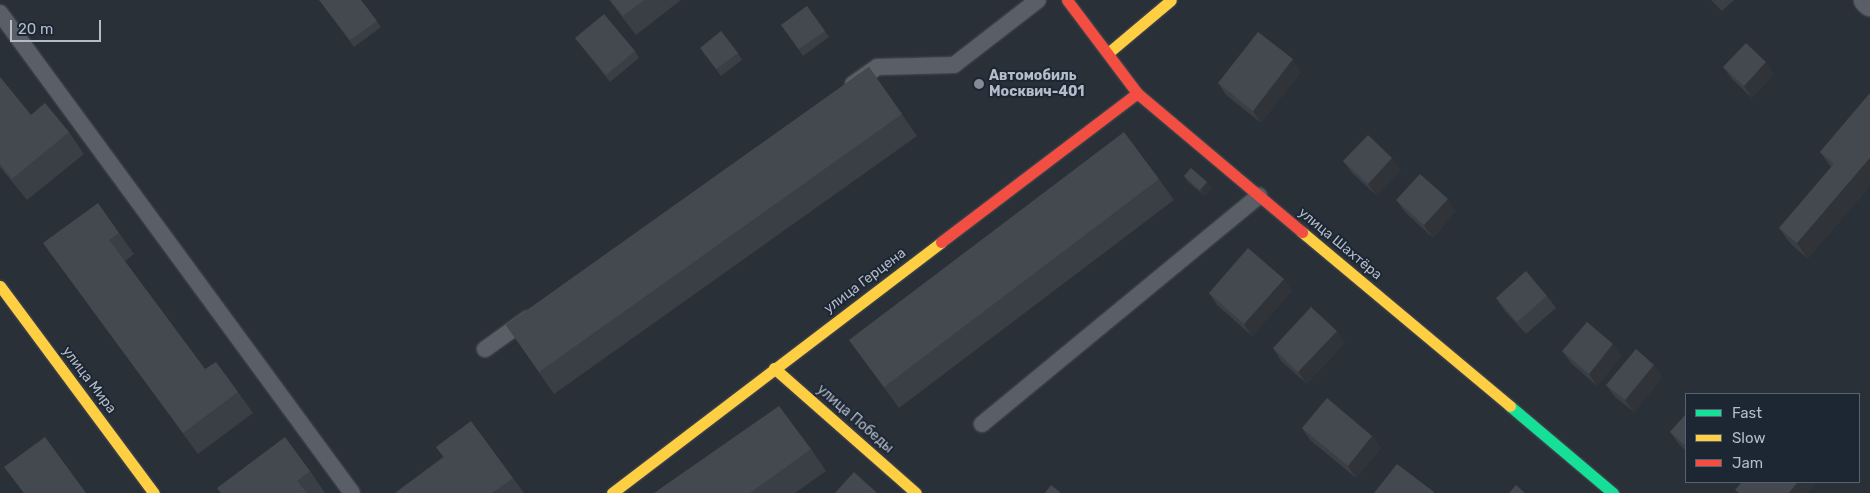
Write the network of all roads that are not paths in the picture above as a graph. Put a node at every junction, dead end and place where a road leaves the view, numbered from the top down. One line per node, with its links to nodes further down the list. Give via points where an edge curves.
1 (1038, 0): 7 (lane, via 954,65 877,67)
2 (1067, 0): 5 (street, улица Шахтёра)
3 (1171, 0): 5 (street)
4 (0, 13): 15 (lane)
5 (1108, 53): 6 (street, улица Шахтёра)
6 (1137, 93): 8 (street, улица Шахтёра); 12 (street, улица Герцена)
7 (837, 95)
8 (1259, 196): 13 (lane); 18 (street, улица Шахтёра)
9 (0, 286): 14 (street, улица Мира)
10 (541, 308): 11 (lane)
11 (485, 349)
12 (774, 368): 16 (street, улица Герцена); 17 (street, улица Победы)
13 (982, 424)
14 (154, 493)
15 (352, 493)
16 (612, 493)
17 (916, 493)
18 (1613, 493)

